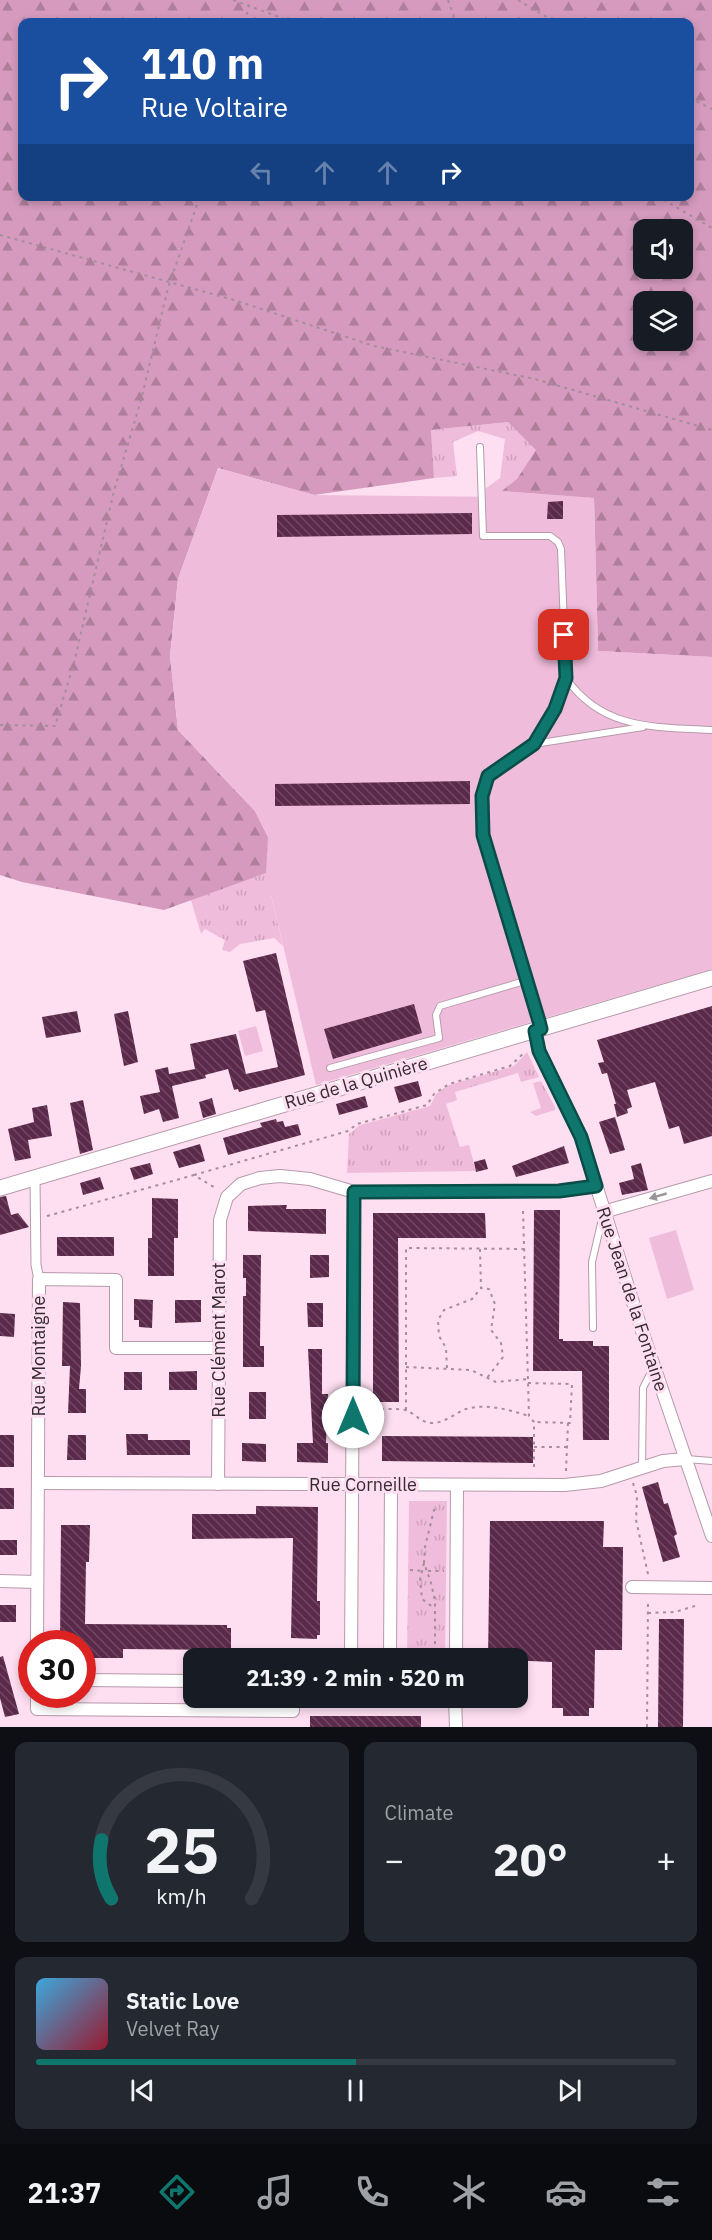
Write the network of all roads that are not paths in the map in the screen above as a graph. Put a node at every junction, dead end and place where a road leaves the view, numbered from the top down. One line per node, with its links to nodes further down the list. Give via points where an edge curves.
1 (480, 447): 2 (lane, via 483,536 550,536 561,549)
2 (566, 678): 3 (lane, via 576,693 610,717); 5 (lane, via 555,709)
3 (646, 727): 4 (lane); 5 (lane)
4 (712, 730)
5 (534, 744): 7 (lane, via 488,776 482,796 483,835)
6 (712, 978): 8 (street, Rue de la Quinière)
7 (528, 980): 8 (lane); 9 (lane, via 440,1006 436,1015 439,1038)
8 (538, 1030): 10 (street, Rue de la Quinière); 12 (street, Rue Jean de la Fontaine, via 539,1051 581,1137)
9 (330, 1068)
10 (35, 1179): 13 (street, Rue de la Quinière); 16 (street)
11 (712, 1181): 15 (street, one-way to 15)
12 (596, 1186): 14 (street, via 559,1191); 15 (street, Rue Jean de la Fontaine)
13 (0, 1188)
14 (354, 1192): 18 (street, Rue Clément Marot, via 310,1179 280,1176 250,1180 227,1197 220,1220); 25 (street)
15 (603, 1212): 17 (lane, via 592,1262); 19 (street, Rue Jean de la Fontaine)
16 (39, 1279): 18 (street, Rue Montaigne, via 116,1280 116,1348); 23 (street, Rue Montaigne)
17 (593, 1328)
18 (219, 1348): 24 (street, Rue Clément Marot)
19 (654, 1366): 20 (street, Rue Jean de la Fontaine); 22 (lane, via 643,1388)
20 (685, 1459): 21 (lane); 22 (street, Rue Corneille); 28 (street, Rue Jean de la Fontaine)
21 (712, 1461)
22 (642, 1468): 27 (street, Rue Corneille, via 584,1484)
23 (38, 1483): 24 (street, Rue Corneille); 30 (street, Rue Montaigne)
24 (219, 1484): 25 (street, Rue Corneille)
25 (353, 1485): 26 (street, Rue Corneille); 34 (street)
26 (391, 1485): 27 (street, Rue Corneille); 35 (street)
27 (457, 1485): 36 (street)
28 (712, 1536)
29 (0, 1581): 30 (street)
30 (37, 1582): 33 (street, Rue Montaigne)
31 (632, 1587): 32 (street)
32 (712, 1587)
33 (37, 1630)
34 (351, 1648)
35 (390, 1648)
36 (456, 1648)
37 (96, 1680): 38 (street)
38 (183, 1681)
39 (37, 1708): 40 (street)
40 (293, 1708)
41 (456, 1708): 42 (street)
42 (456, 1727)

